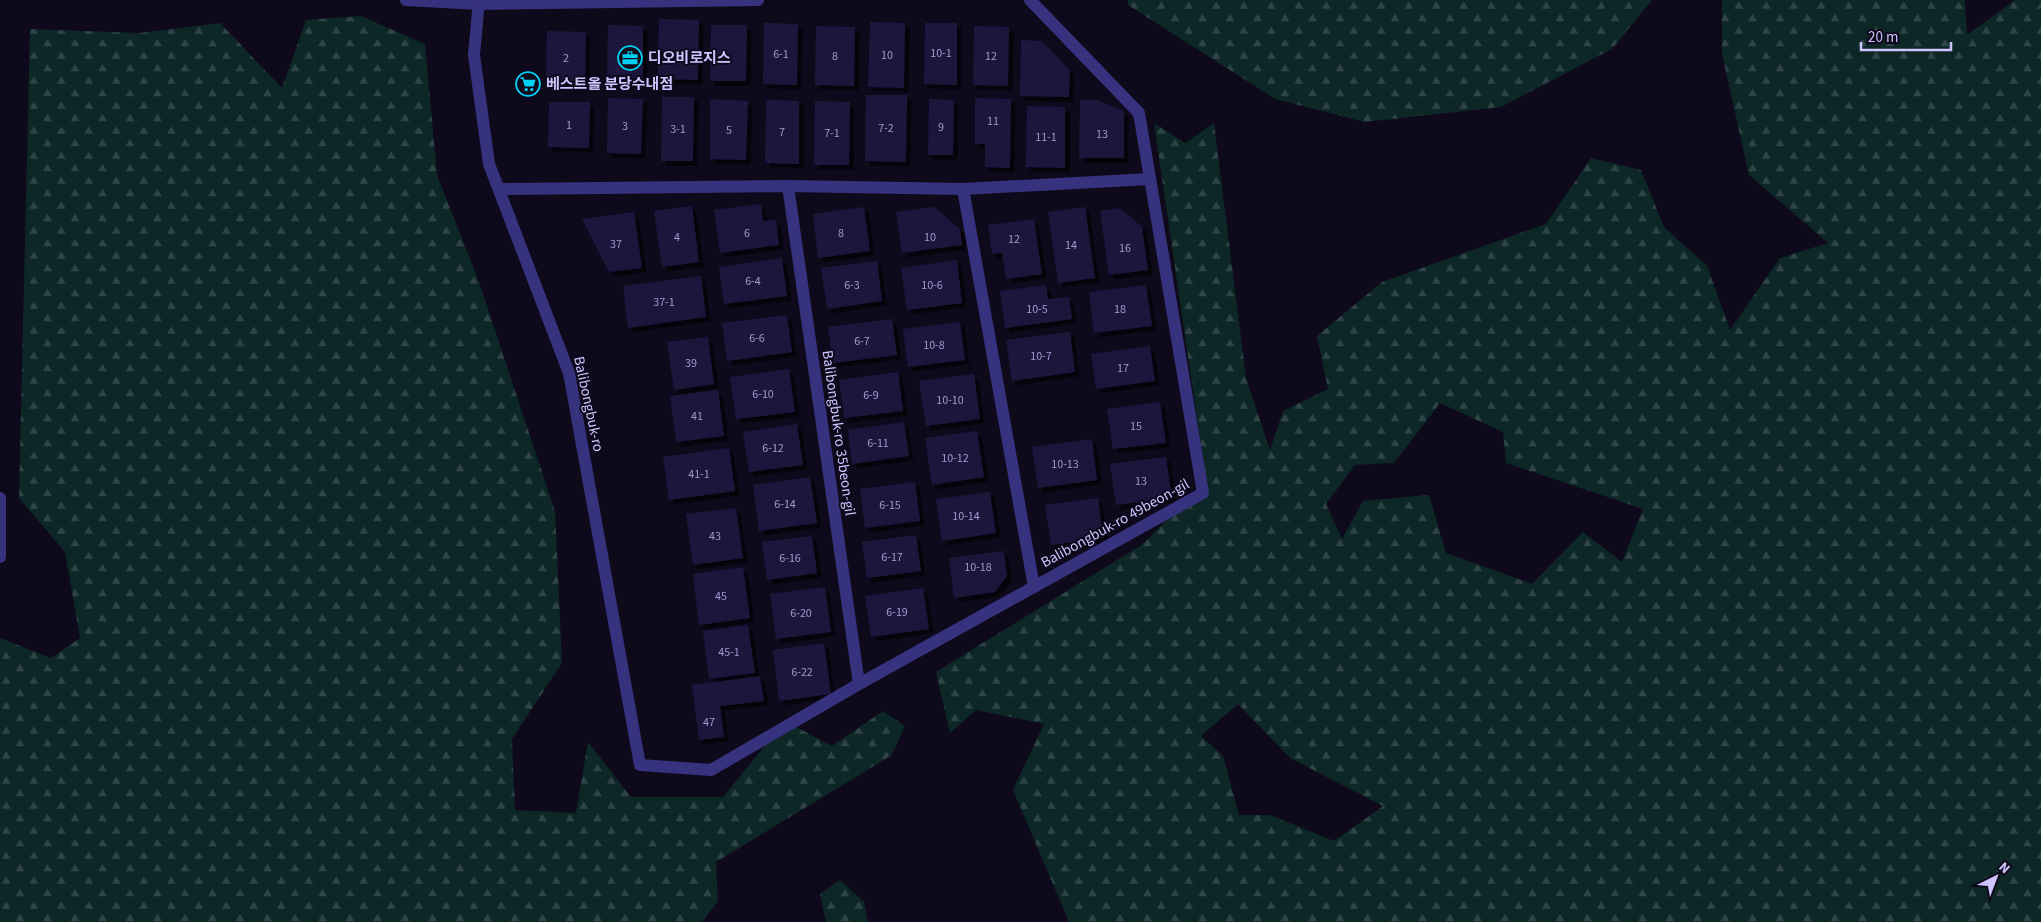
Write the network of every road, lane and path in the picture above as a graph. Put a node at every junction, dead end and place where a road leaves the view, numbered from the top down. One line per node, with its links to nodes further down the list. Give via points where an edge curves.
1 (406, 0): 4 (street)
2 (758, 0): 4 (street)
3 (1030, 0): 5 (street, Balibongbuk-ro 49beon-gil, via 1139,113)
4 (479, 2): 7 (street, Balibongbuk-ro, via 474,55 490,164)
5 (1150, 179): 8 (street); 11 (street, Balibongbuk-ro 49beon-gil, via 1203,494)
6 (788, 186): 7 (street); 8 (street); 12 (street, Balibongbuk-ro 35beon-gil)
7 (499, 189): 13 (street, Balibongbuk-ro, via 569,373)
8 (964, 189): 11 (street)
9 (0, 498): 10 (street)
10 (1, 557)
11 (1034, 587): 12 (street, Balibongbuk-ro 49beon-gil)
12 (859, 684): 13 (street, Balibongbuk-ro 49beon-gil, via 712,770)
13 (640, 764)

